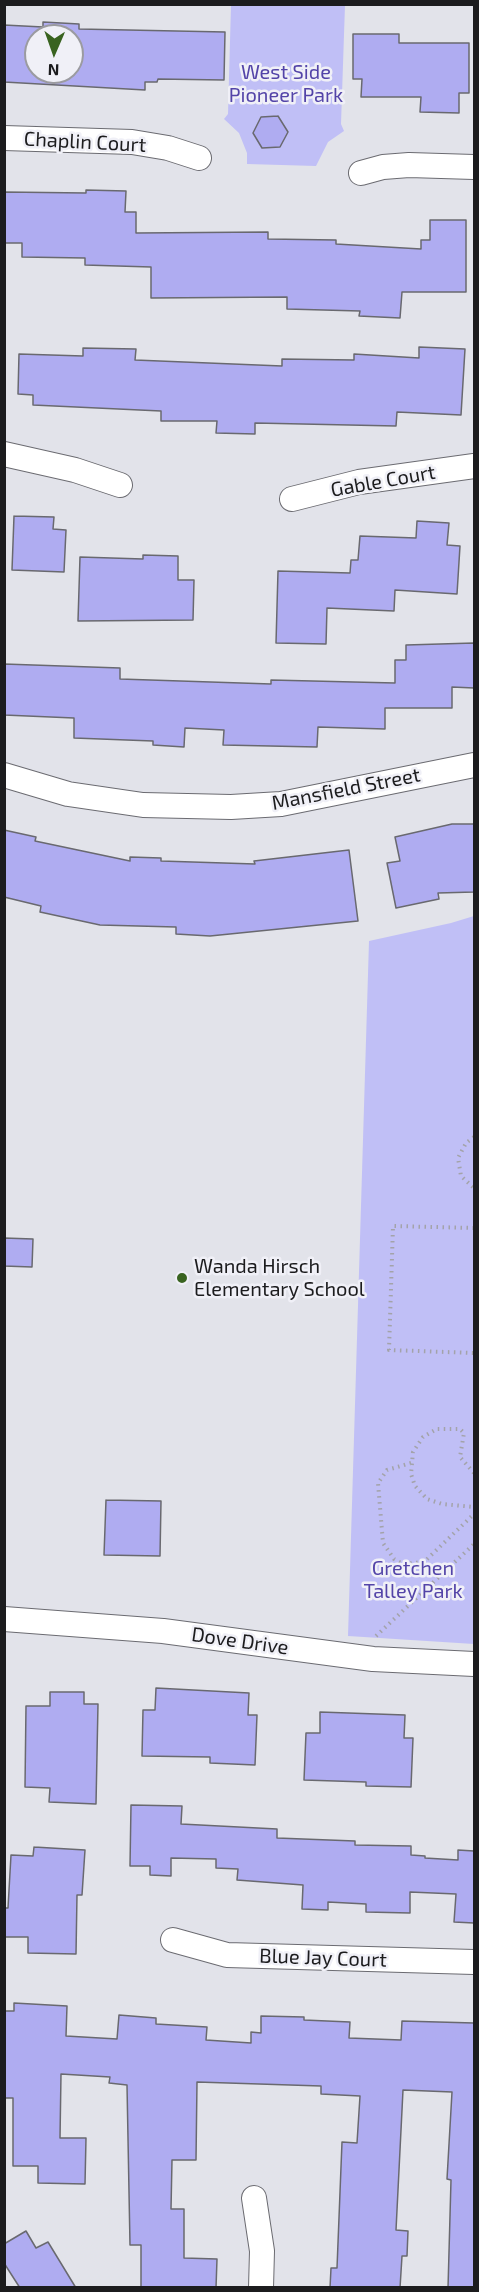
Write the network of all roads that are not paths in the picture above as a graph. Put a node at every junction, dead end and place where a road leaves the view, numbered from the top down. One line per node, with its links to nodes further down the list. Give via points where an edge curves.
1 (4, 138): 2 (street, Chaplin Court, via 132,142)
2 (200, 158)
3 (474, 167): 4 (street, via 409,165)
4 (361, 173)
5 (4, 454): 7 (street)
6 (474, 466): 8 (street, Gable Court, via 358,482)
7 (120, 485)
8 (292, 498)
9 (474, 765): 10 (street, Mansfield Street, via 281,804 231,807 132,804 68,794)
10 (4, 775)
11 (4, 1619): 12 (street, Dove Drive, via 163,1631 373,1659)
12 (474, 1664)
13 (173, 1940): 14 (street, Blue Jay Court, via 227,1955)
14 (474, 1962)
15 (254, 2198): 16 (street, via 262,2251)
16 (261, 2288)

